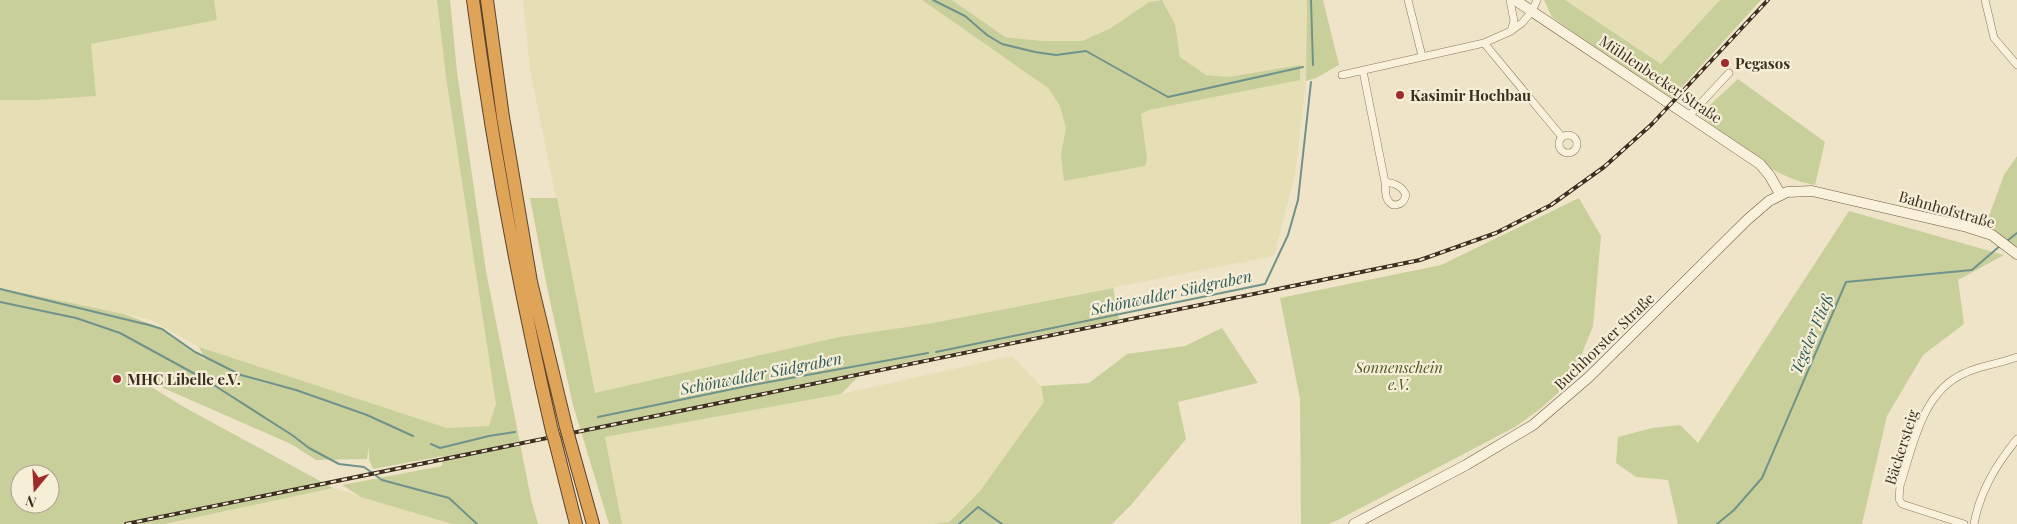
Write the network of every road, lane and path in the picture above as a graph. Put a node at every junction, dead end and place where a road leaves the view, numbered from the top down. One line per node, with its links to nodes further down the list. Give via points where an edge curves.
1 (473, 0): 24 (highway, via 501,191 527,324)
2 (487, 0): 25 (highway, via 531,282)
3 (1408, 0): 11 (street)
4 (1510, 0): 9 (street, via 1514,21)
5 (1515, 0): 8 (main road, Mühlenbecker Straße)
6 (1537, 0): 8 (street)
7 (1985, 0): 12 (street, via 1994,38)
8 (1532, 11): 9 (street); 16 (main road, Mühlenbecker Straße)
9 (1511, 31): 10 (street)
10 (1484, 43): 11 (street); 17 (street)
11 (1422, 56): 13 (street)
12 (2017, 65)
13 (1363, 71): 15 (street); 18 (street)
14 (1728, 73): 16 (street)
15 (1342, 75)
16 (1689, 116): 19 (main road, Mühlenbecker Straße, via 1760,164)
17 (1562, 136)
18 (1385, 182)
19 (1780, 194): 20 (main road, Buchhorster Straße, via 1807,190); 26 (main road, Buchhorster Straße, via 1747,220 1550,412 1480,457)
20 (1864, 202): 21 (main road, Bahnhofstraße, via 1982,231)
21 (2015, 252)
22 (2017, 357): 27 (street, Bäckersteig, via 1962,374 1939,392 1926,409 1900,486 1902,504)
23 (2017, 440): 28 (street, via 1983,490)
24 (576, 524)
25 (592, 524)
26 (1354, 524)
27 (1964, 524)
28 (1974, 524)

